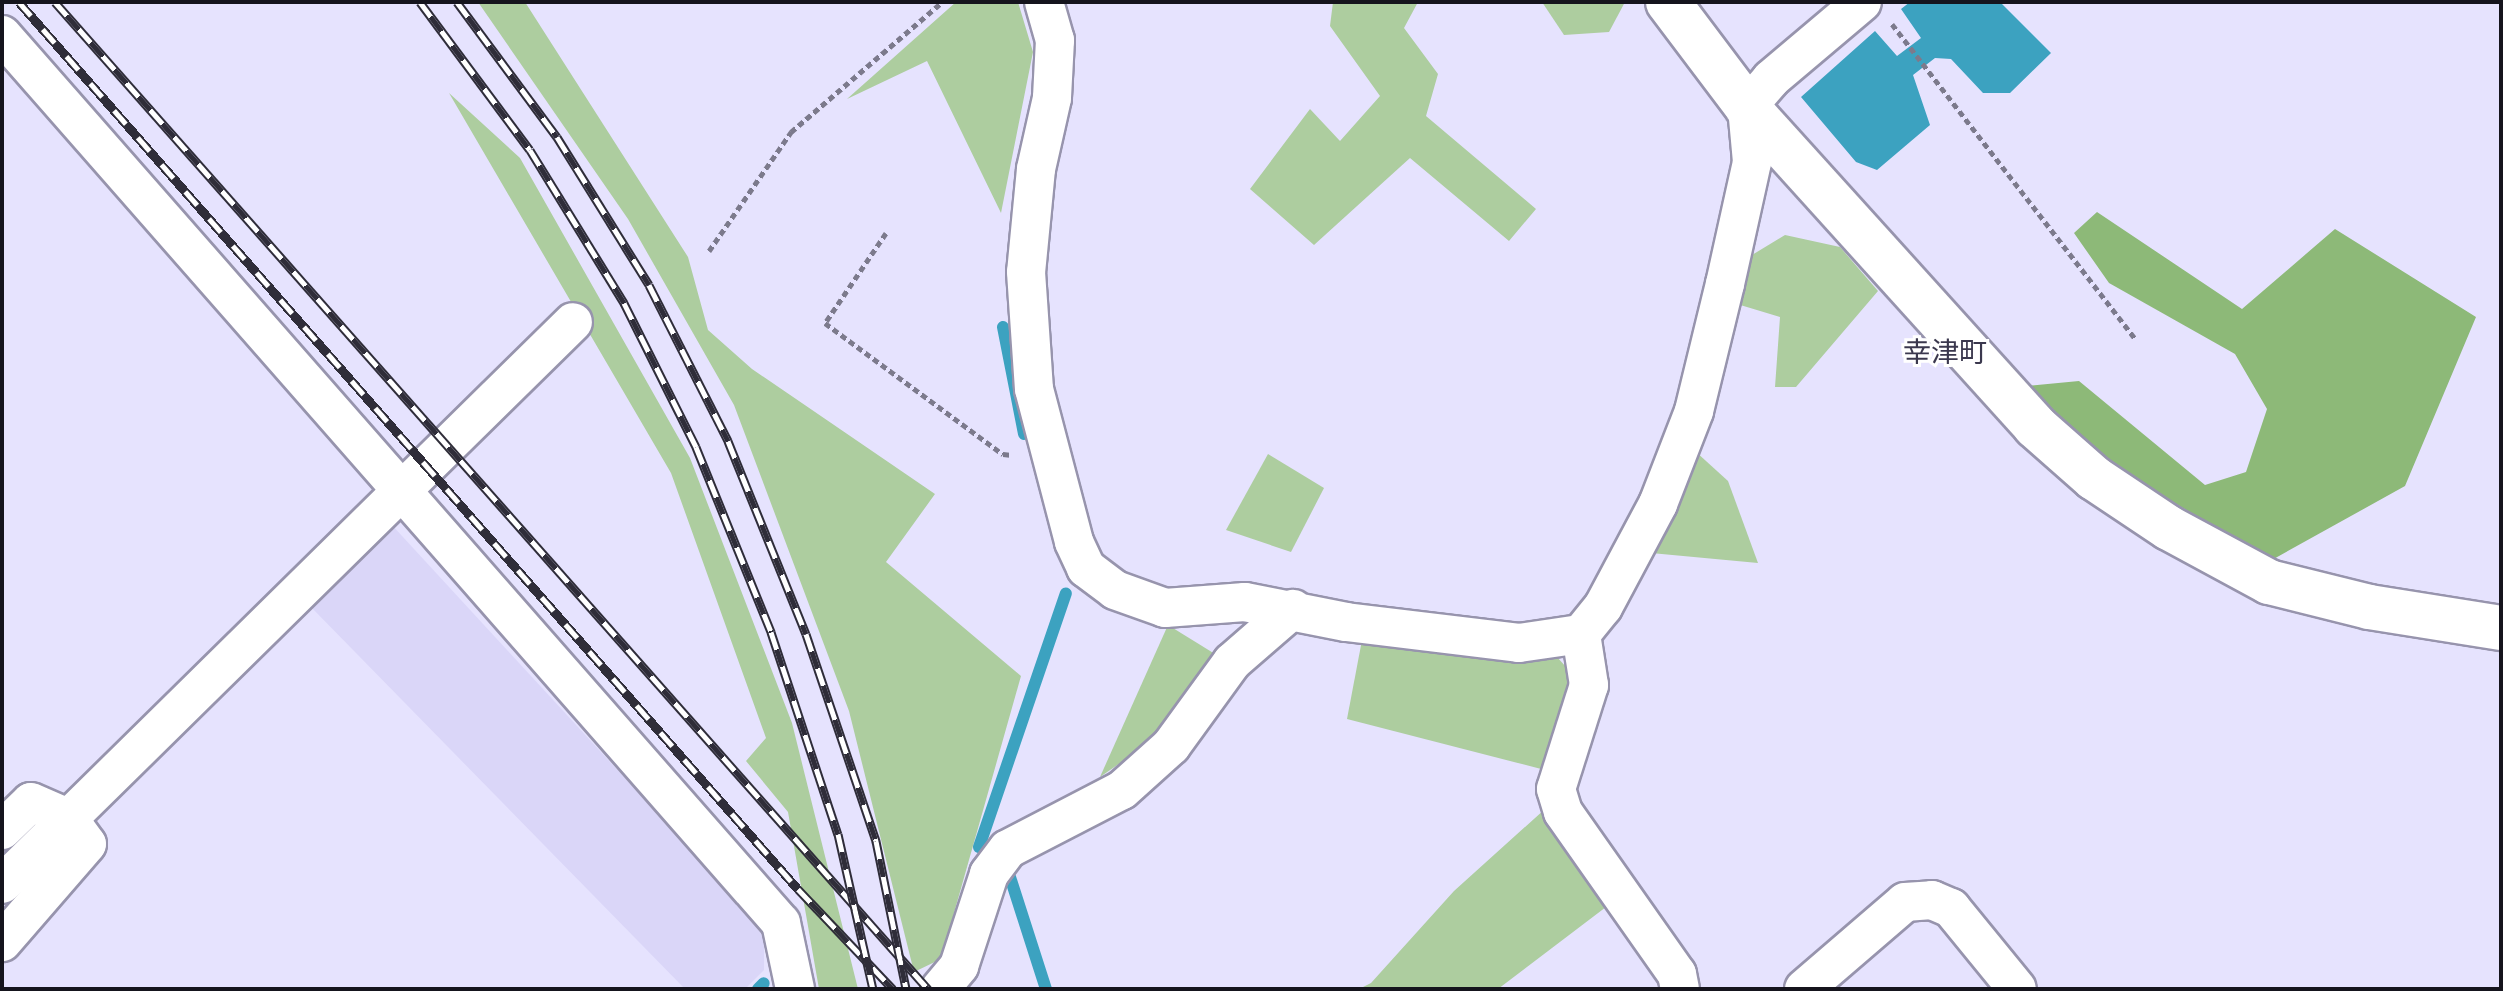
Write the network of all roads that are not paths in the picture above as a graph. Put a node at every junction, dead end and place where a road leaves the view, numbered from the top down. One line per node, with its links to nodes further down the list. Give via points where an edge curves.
1 (1044, 2): 8 (street, via 1055,40 1052,98 1036,169 1026,272 1034,389 1086,568 1115,590 1165,608 1245,602)
2 (1668, 2): 5 (street)
3 (1862, 2): 5 (street, via 1771,79)
4 (2, 35): 7 (street)
5 (1747, 107): 9 (street, via 2035,426 2094,478 2169,528 2269,582 2369,607); 10 (street, via 1752,162 1694,411 1658,504 1603,607)
6 (573, 322): 7 (street)
7 (399, 493): 11 (street); 15 (street, via 781,923)
8 (1293, 609): 10 (street, via 1346,622 1519,643); 16 (street, via 1232,662 1171,746 1122,790 1008,849 989,874 959,966)
9 (2501, 628)
10 (1581, 634): 17 (street, via 1589,685 1556,789 1563,812 1677,974)
11 (68, 818): 12 (street, via 31,802); 13 (street); 14 (street, via 87,844)
12 (2, 830)
13 (2, 884)
14 (2, 942)
15 (795, 989)
16 (940, 989)
17 (1680, 989)
18 (1804, 989): 19 (street, via 1905,902 1932,900 1951,908)
19 (2017, 989)

